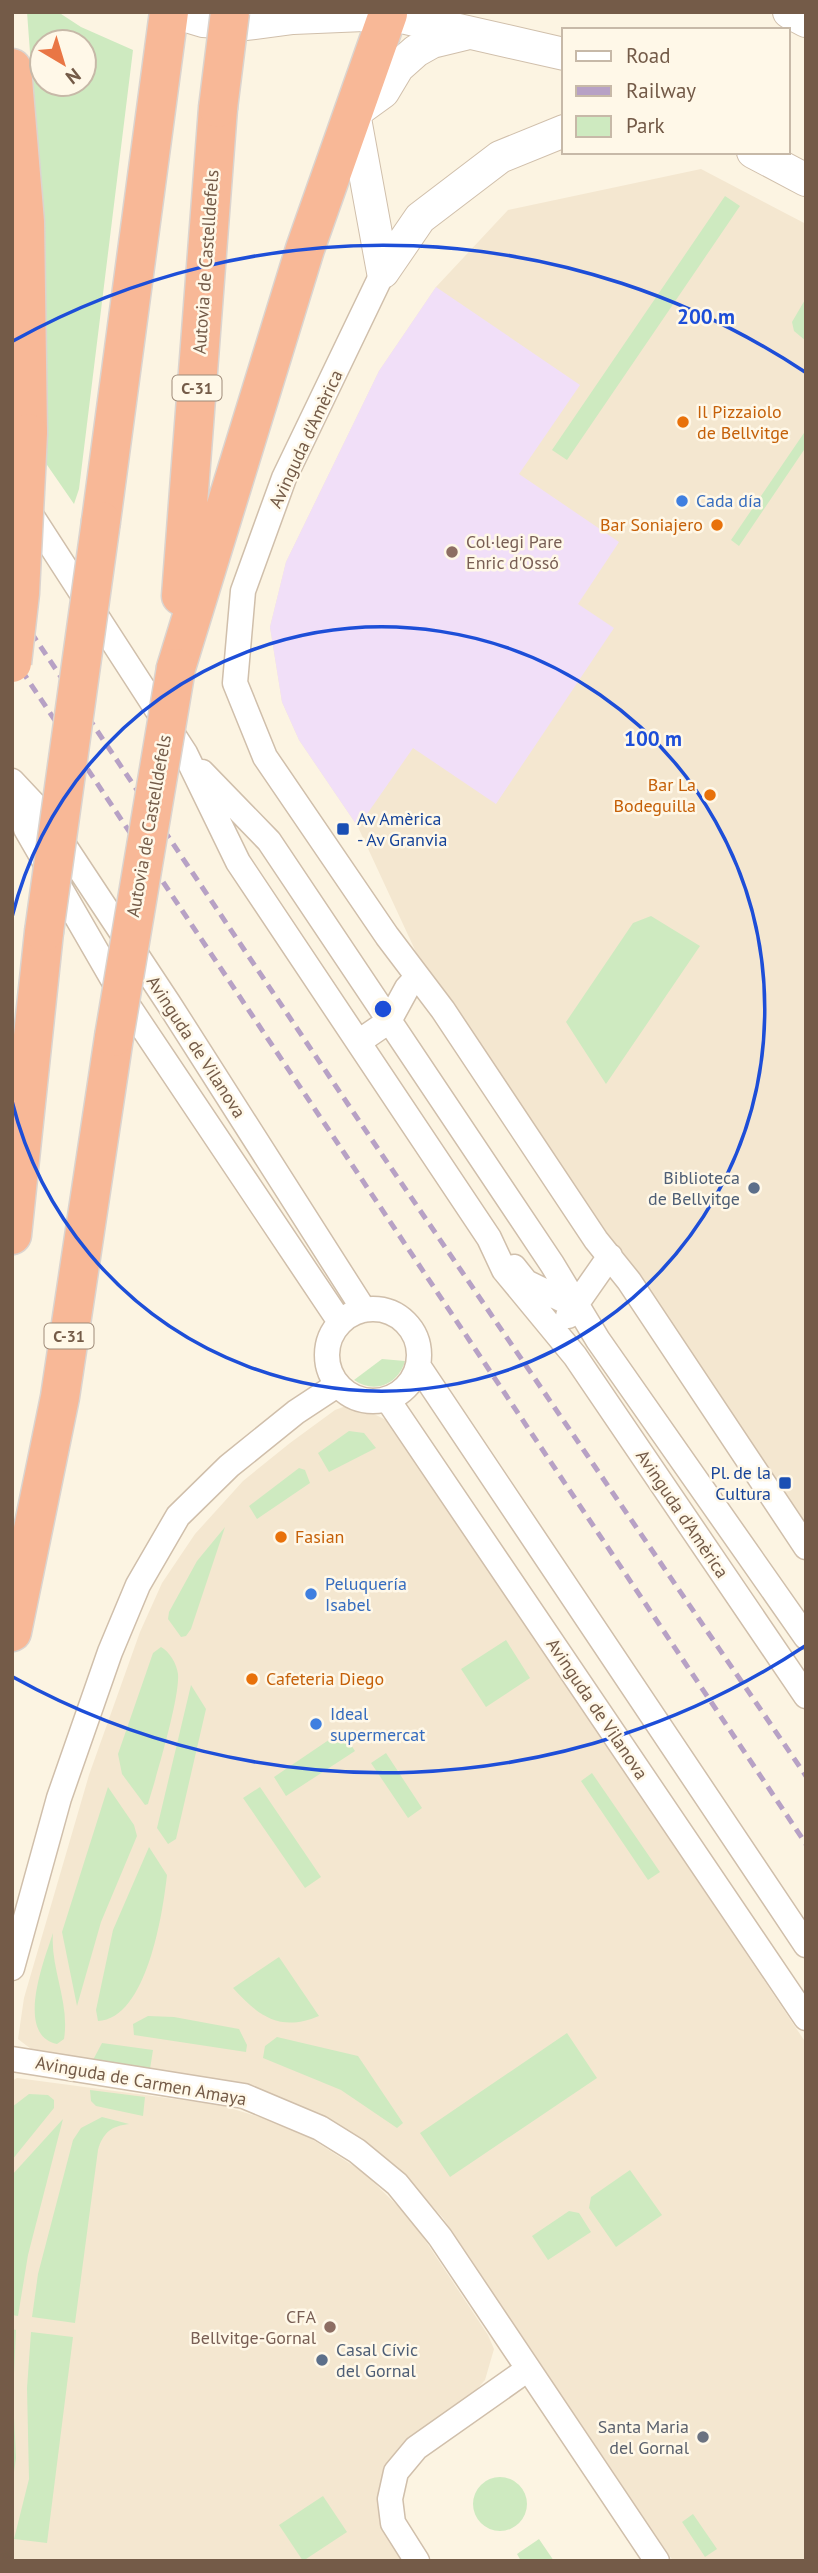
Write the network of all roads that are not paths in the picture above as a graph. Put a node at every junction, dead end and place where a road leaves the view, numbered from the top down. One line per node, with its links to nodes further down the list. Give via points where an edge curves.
1 (171, 12): 4 (street, via 203,21 247,24); 22 (highway, bridge, via 44,932)
2 (230, 12): 16 (highway, Autovia de Castelldefels / C-31, bridge, via 218,108)
3 (789, 12): 5 (street)
4 (388, 13): 6 (street); 9 (highway)
5 (806, 21)
6 (470, 33): 7 (street); 9 (street, via 416,51 398,67 383,92)
7 (562, 54)
8 (12, 68): 15 (highway, bridge, via 25,222 28,433)
9 (354, 113): 13 (street); 16 (highway, via 264,374)
10 (562, 132): 13 (street, via 500,157 420,218)
11 (757, 154): 12 (street)
12 (806, 180)
13 (383, 272): 19 (street, Avinguda d'Amèrica, via 284,478 243,591 235,682 265,757)
14 (12, 486): 17 (street, Avinguda d'Amèrica)
15 (12, 663)
16 (176, 668): 33 (highway, Autovia de Castelldefels / C-31, bridge, via 60,1397)
17 (185, 753): 20 (street, Avinguda d'Amèrica, via 269,841); 21 (street, Avinguda d'Amèrica, via 238,862)
18 (16, 786): 26 (street, Avinguda de Vilanova, via 44,815); 27 (street, Avinguda de Vilanova, via 26,829 127,1004)
19 (417, 977): 20 (street); 24 (street, Avinguda d'Amèrica)
20 (388, 1021): 21 (street); 25 (street, Avinguda d'Amèrica, via 552,1264)
21 (360, 1041): 23 (street, Avinguda d'Amèrica)
22 (12, 1235)
23 (489, 1238): 25 (street, Avinguda d'Amèrica, via 526,1282); 28 (street, Avinguda d'Amèrica, via 504,1270)
24 (610, 1256): 25 (street); 32 (street, Avinguda d'Amèrica)
25 (575, 1306): 28 (street); 34 (street, Avinguda d'Amèrica)
26 (364, 1310): 27 (street); 29 (street, via 380,1309 411,1328 420,1351)
27 (340, 1322): 30 (street, via 329,1341 327,1357)
28 (557, 1333): 35 (street, Avinguda d'Amèrica)
29 (419, 1367): 31 (street, via 402,1392); 36 (street)
30 (337, 1385): 31 (street, via 359,1400); 37 (street, via 229,1466 178,1516 138,1585 59,1798)
31 (388, 1400): 38 (street, Avinguda de Vilanova)
32 (806, 1547)
33 (12, 1632)
34 (806, 1637)
35 (806, 1696)
36 (806, 1945)
37 (12, 1968)
38 (806, 2018)
39 (12, 2059): 40 (street, Avinguda de Carmen Amaya, via 244,2096 320,2128 358,2151 397,2184 440,2237)
40 (528, 2369): 41 (street, via 416,2448 396,2472 390,2499 393,2524); 42 (street, Avinguda de Carmen Amaya)
41 (417, 2561)
42 (657, 2561)

